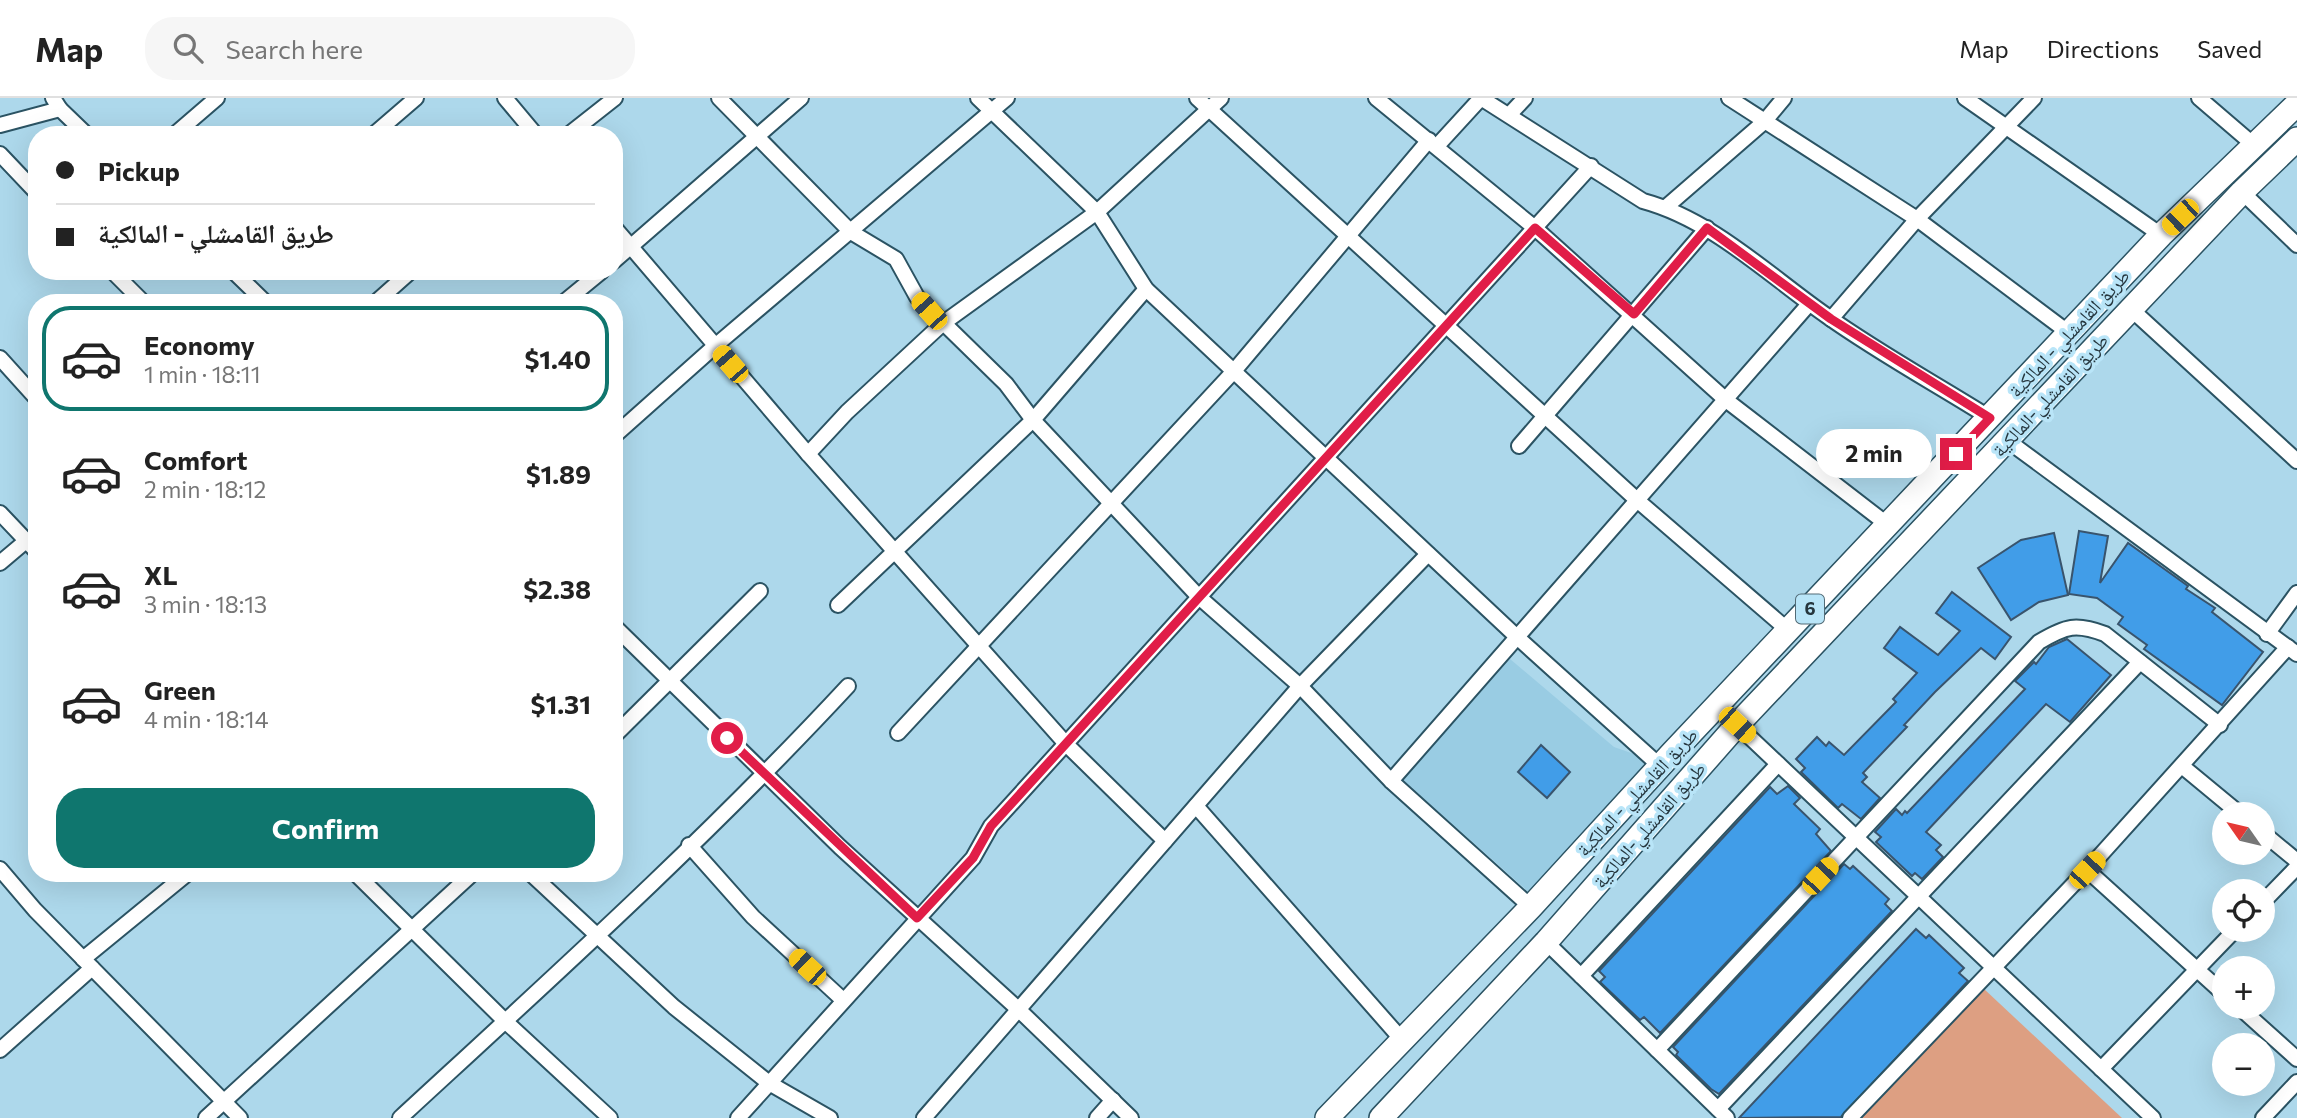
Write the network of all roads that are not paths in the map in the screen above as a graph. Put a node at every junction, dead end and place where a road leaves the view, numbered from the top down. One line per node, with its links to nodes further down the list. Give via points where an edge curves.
1 (217, 98): 27 (street)
2 (416, 98): 28 (street)
3 (505, 98): 29 (street)
4 (615, 98): 30 (street)
5 (719, 98): 32 (street)
6 (801, 98): 32 (street)
7 (978, 98): 22 (street)
8 (1007, 98): 22 (street)
9 (1197, 98): 21 (street)
10 (1221, 98): 21 (street)
11 (1376, 98): 34 (street)
12 (1481, 98): 23 (street); 34 (street)
13 (1525, 98): 23 (street)
14 (1729, 98): 24 (street)
15 (1784, 98): 24 (street)
16 (1965, 98): 31 (street)
17 (2034, 98): 31 (street)
18 (2199, 98): 35 (street)
19 (56, 103): 25 (street); 26 (street)
20 (2297, 104): 35 (highway, طريق القامشلي - المالكية / 6)
21 (1210, 110): 41 (street); 47 (street)
22 (991, 112): 41 (street); 45 (street)
23 (1509, 115): 37 (street)
24 (1764, 122): 40 (street); 42 (street)
25 (0, 125)
26 (78, 126)
27 (184, 126)
28 (383, 126)
29 (528, 126)
30 (579, 126)
31 (2006, 126): 42 (street); 46 (street)
32 (756, 136): 45 (street); 50 (street)
33 (2297, 139): 39 (highway, طريق القامشلي-المالكية / 6)
34 (1433, 143): 43 (street); 47 (street)
35 (2255, 146): 46 (highway, طريق القامشلي - المالكية / 6)
36 (0, 155): 38 (street)
37 (1591, 166): 40 (street, via 1643,201); 43 (street)
38 (28, 184)
39 (2242, 192): 49 (street); 62 (highway, طريق القامشلي-المالكية / 6)
40 (1666, 207): 44 (street)
41 (1097, 212): 56 (street); 65 (street)
42 (1917, 219): 64 (street); 67 (street)
43 (1535, 228): 63 (street); 66 (street)
44 (1707, 228): 61 (street); 63 (street)
45 (851, 232): 65 (street, via 896,259 917,297); 68 (street)
46 (2161, 235): 67 (highway, طريق القامشلي - المالكية / 6)
47 (1348, 236): 66 (street); 70 (street)
48 (623, 238): 50 (street)
49 (2297, 245)
50 (631, 247): 51 (street); 68 (street)
51 (623, 254)
52 (121, 280): 57 (street)
53 (243, 280): 58 (street)
54 (401, 280): 59 (street)
55 (591, 280): 60 (street)
56 (1146, 289): 70 (street); 75 (street)
57 (135, 294)
58 (257, 294)
59 (385, 294)
60 (574, 294)
61 (1809, 304): 64 (street); 72 (street)
62 (2131, 309): 77 (highway, طريق القامشلي-المالكية / 6); 81 (street)
63 (1634, 314): 72 (street); 73 (street)
64 (1831, 319): 74 (street)
65 (942, 324): 75 (street, via 1006,384); 79 (street)
66 (1447, 326): 73 (street); 80 (street)
67 (2069, 333): 74 (highway, طريق القامشلي - المالكية / 6)
68 (715, 346): 76 (street); 79 (street)
69 (0, 358): 71 (street)
70 (1234, 372): 80 (street); 83 (street)
71 (28, 389)
72 (1726, 400): 82 (street); 85 (street)
73 (1547, 415): 78 (street); 82 (street)
74 (1990, 418): 85 (highway, طريق القامشلي - المالكية / 6)
75 (1033, 420): 83 (street); 88 (street)
76 (623, 428)
77 (2008, 441): 96 (street); 105 (highway, طريق القامشلي-المالكية / 6)
78 (1519, 446)
79 (808, 454): 88 (street)
80 (1329, 458): 89 (street); 93 (street)
81 (2297, 461)
82 (1637, 500): 95 (street); 98 (street)
83 (1113, 502): 93 (street); 99 (street)
84 (0, 513): 86 (street)
85 (1888, 525): 95 (highway, طريق القامشلي - المالكية / 6)
86 (28, 542)
87 (28, 548): 90 (street)
88 (896, 550): 94 (street); 99 (street)
89 (1429, 554): 98 (street); 104 (street)
90 (0, 563)
91 (760, 591): 102 (street)
92 (2297, 593): 96 (street)
93 (1199, 597): 104 (street); 109 (street)
94 (838, 605)
95 (1789, 631): 110 (highway, طريق القامشلي - المالكية / 6)
96 (2267, 634): 100 (street)
97 (623, 635): 102 (street)
98 (1517, 638): 110 (street); 115 (street)
99 (980, 645): 108 (street); 109 (street)
100 (2293, 650): 106 (street)
101 (2140, 662): 106 (street); 118 (street, via 2105,634 2083,626 2060,629 2039,642); 131 (street)
102 (669, 682): 107 (street); 114 (street)
103 (848, 686): 114 (street)
104 (1300, 686): 115 (street); 117 (street)
105 (1737, 725): 111 (street); 113 (highway, طريق القامشلي-المالكية / 6)
106 (2220, 725): 112 (street)
107 (623, 727)
108 (898, 733)
109 (1067, 745): 119 (street); 133 (street, via 991,826 973,858)
110 (1666, 760): 113 (highway); 132 (highway, طريق القامشلي - المالكية / 6)
111 (1778, 764): 118 (street); 142 (street)
112 (2182, 766): 116 (street); 125 (street)
113 (1694, 774): 138 (highway, طريق القامشلي-المالكية / 6)
114 (765, 775): 121 (street); 133 (street)
115 (1391, 781): 132 (street)
116 (2226, 802)
117 (1196, 806): 119 (street); 148 (street)
118 (1856, 838): 131 (street); 150 (street)
119 (1165, 841): 145 (street)
120 (2275, 842): 122 (street)
121 (689, 845): 136 (street); 144 (street, via 754,917)
122 (2297, 861)
123 (2297, 867): 130 (street)
124 (0, 869): 139 (street)
125 (2087, 870): 140 (street); 141 (street)
126 (178, 882): 139 (street)
127 (364, 882): 134 (street)
128 (463, 882): 134 (street)
129 (540, 882): 136 (street)
130 (2275, 890)
131 (1918, 896): 140 (street); 157 (street)
132 (1531, 907): 135 (highway, طريق القامشلي - المالكية / 6)
133 (917, 918): 144 (street); 145 (street)
134 (412, 930): 147 (street); 156 (street)
135 (1508, 932): 138 (highway); 148 (highway, طريق القامشلي - المالكية / 6)
136 (598, 936): 147 (street); 154 (street, via 674,1007)
137 (2224, 942): 141 (street)
138 (1539, 950): 142 (street); 168 (highway, طريق القامشلي-المالكية / 6)
139 (88, 963): 149 (street); 156 (street)
140 (1992, 966): 152 (street); 169 (street)
141 (2197, 970): 143 (street); 152 (street)
142 (1581, 976): 150 (street)
143 (2212, 983)
144 (843, 1000): 154 (street)
145 (1018, 1009): 155 (street); 164 (street)
146 (2252, 1019): 151 (street)
147 (505, 1021): 160 (street); 161 (street)
148 (1404, 1042): 167 (highway, طريق القامشلي - المالكية / 6)
149 (0, 1050)
150 (1657, 1050): 157 (street)
151 (2297, 1059)
152 (2101, 1069): 170 (street)
153 (2297, 1082): 171 (street)
154 (769, 1083): 162 (street); 163 (street)
155 (1113, 1100): 165 (street); 166 (street)
156 (225, 1102): 158 (street); 159 (street)
157 (1723, 1113)
158 (206, 1118)
159 (240, 1118)
160 (401, 1118)
161 (610, 1118)
162 (738, 1118)
163 (830, 1118)
164 (924, 1118)
165 (1097, 1118)
166 (1131, 1118)
167 (1328, 1118)
168 (1381, 1118)
169 (1850, 1118)
170 (2153, 1118)
171 (2263, 1118)

